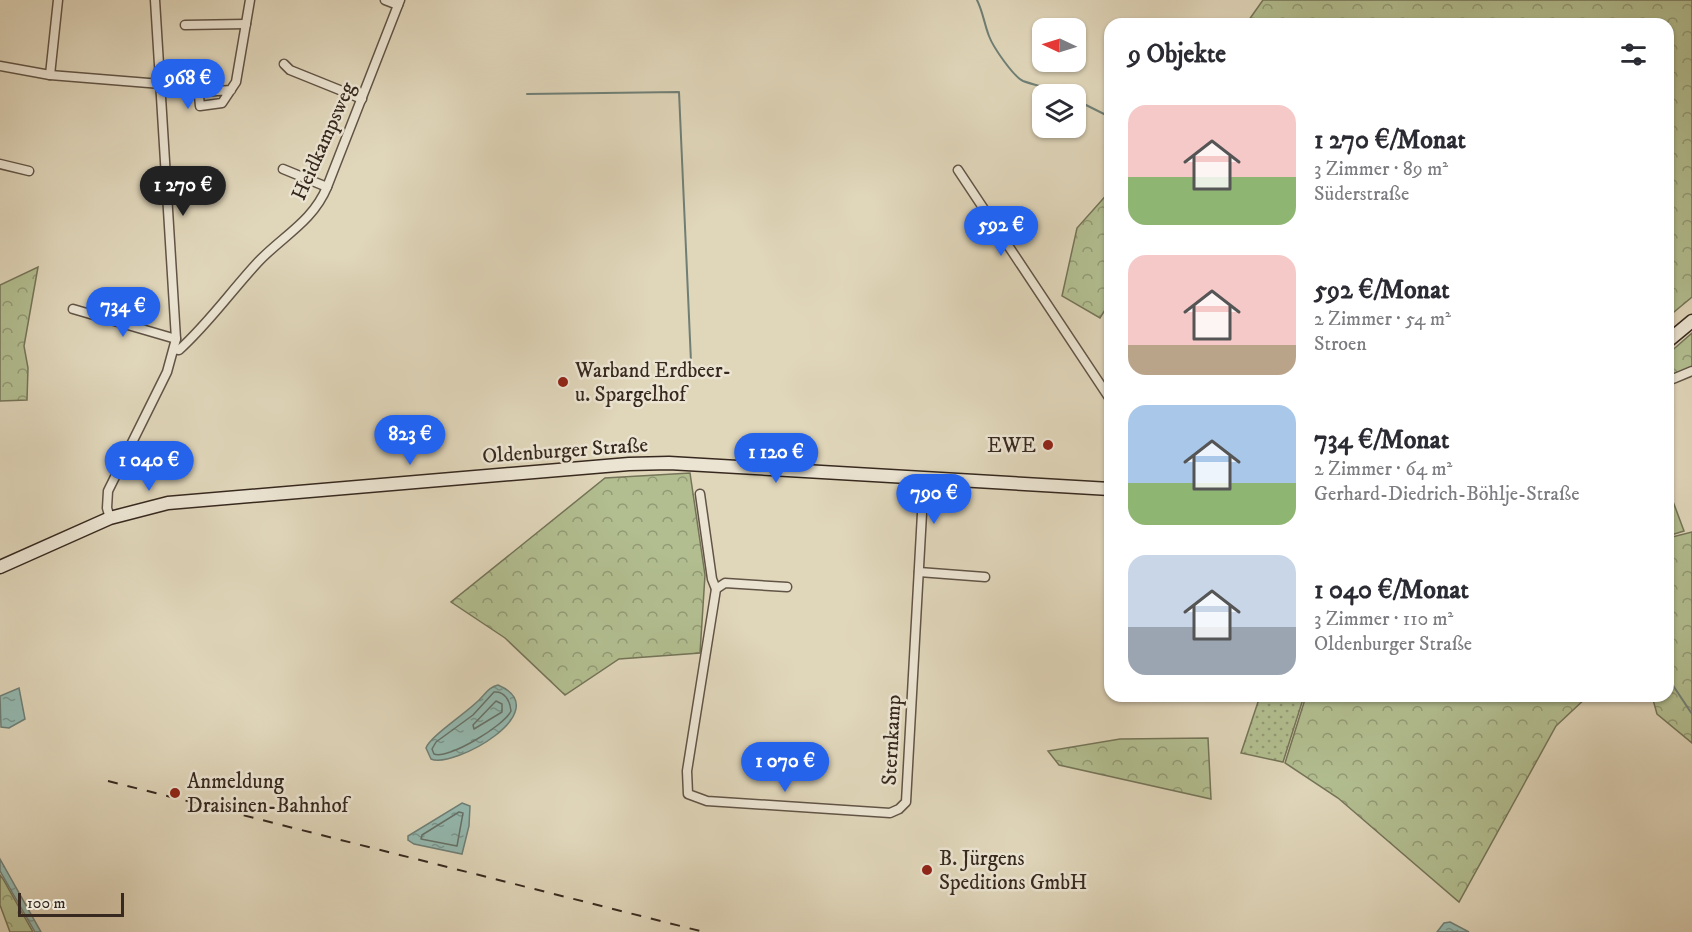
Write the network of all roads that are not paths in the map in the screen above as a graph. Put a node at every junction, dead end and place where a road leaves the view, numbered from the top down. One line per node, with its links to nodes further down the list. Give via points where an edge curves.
1 (58, 0): 10 (street)
2 (155, 0): 11 (street)
3 (250, 0): 6 (street)
4 (385, 0): 5 (street)
5 (399, 3): 13 (street, Heidkampsweg)
6 (246, 24): 7 (street); 12 (street, via 236,82)
7 (185, 25)
8 (284, 64): 13 (street, via 290,70)
9 (0, 66): 10 (street)
10 (50, 75): 11 (street)
11 (161, 84): 22 (street)
12 (231, 90)
13 (362, 99): 18 (street, Heidkampsweg)
14 (1, 167): 17 (street)
15 (283, 169): 18 (street)
16 (958, 170): 26 (street)
17 (29, 171)
18 (327, 188): 23 (street, Heidkampsweg, via 314,211 260,259 205,327 179,351)
19 (73, 309): 22 (street)
20 (1692, 321): 21 (main road)
21 (1674, 336)
22 (176, 339): 23 (street)
23 (174, 349): 30 (street, via 167,372 108,491)
24 (1692, 371): 25 (street)
25 (1674, 378)
26 (1104, 390)
27 (924, 477): 28 (main road, Oldenburger Straße); 30 (main road, Oldenburger Straße, via 629,464 194,499); 32 (street, Sternkamp)
28 (1104, 489)
29 (700, 494): 35 (street, Sternkamp)
30 (110, 518): 31 (main road, Oldenburger Straße)
31 (0, 567)
32 (919, 572): 33 (street); 35 (street, Sternkamp, via 906,802 890,813 706,801 688,794 687,771)
33 (985, 577)
34 (787, 587): 35 (street, via 725,584)
35 (716, 589)

